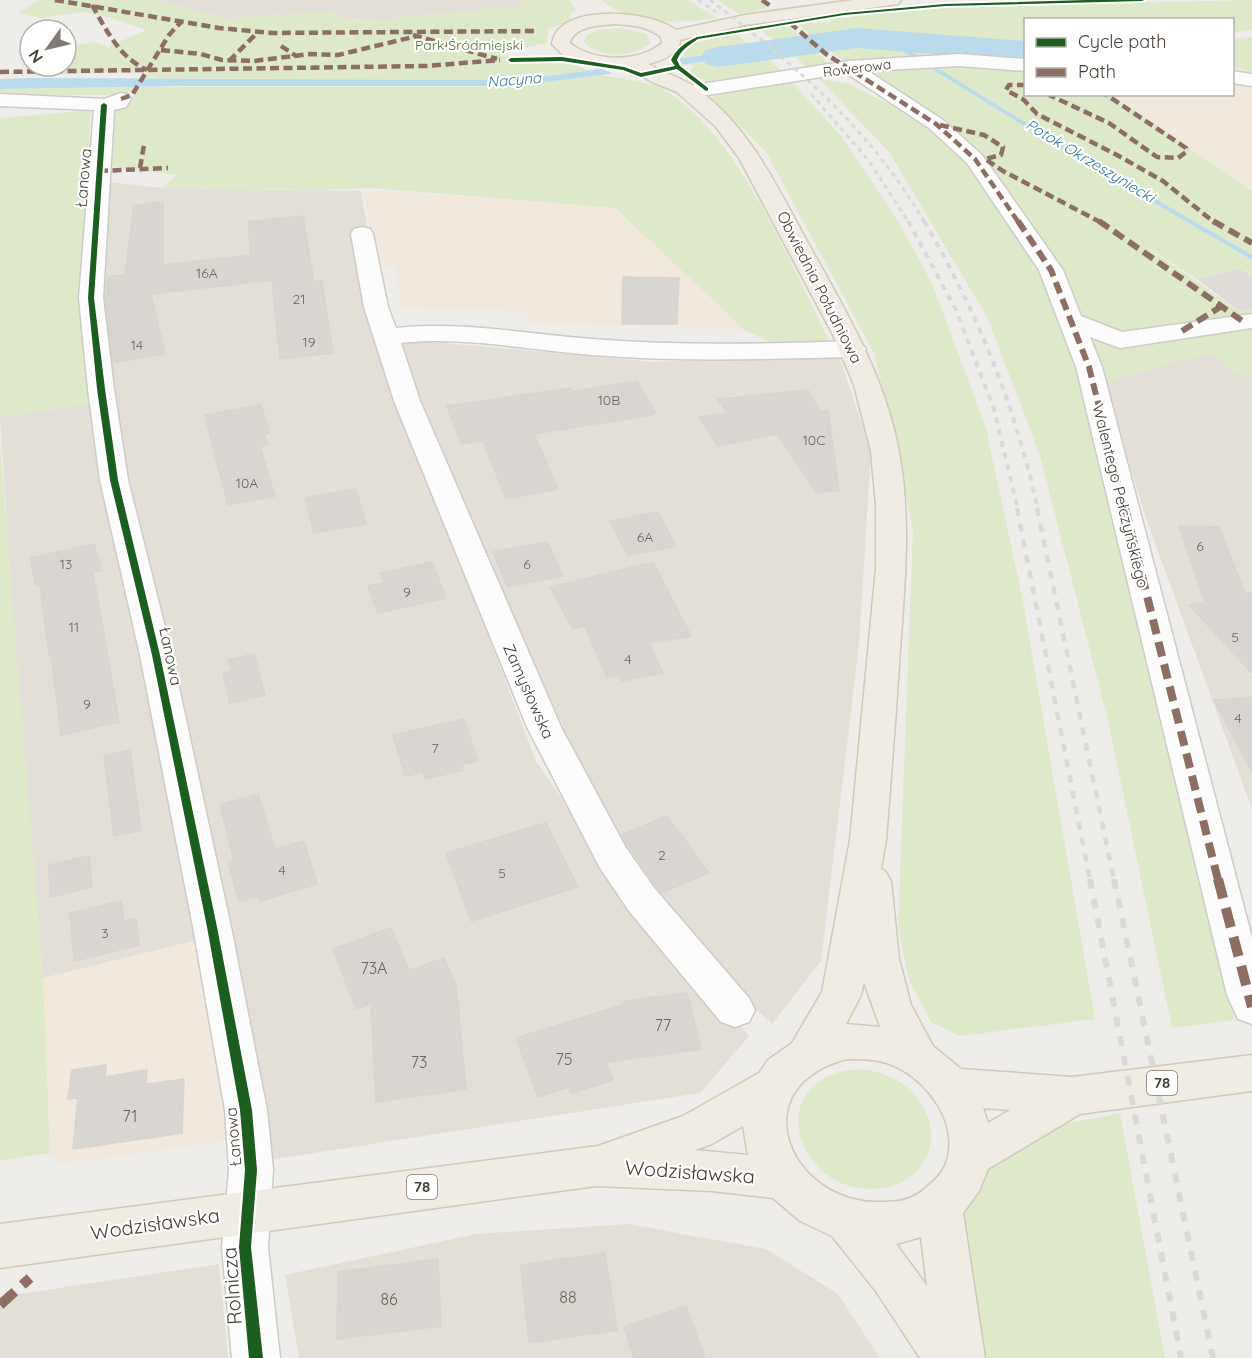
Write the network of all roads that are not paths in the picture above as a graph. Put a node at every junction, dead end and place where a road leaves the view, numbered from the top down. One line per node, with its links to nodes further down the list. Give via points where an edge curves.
1 (892, 0): 4 (main road)
2 (615, 20): 3 (main road); 3 (main road, via 587,3); 4 (main road, via 640,21)
3 (588, 22): 6 (main road, via 562,36 564,48 590,60)
4 (666, 32): 5 (main road, via 672,41 668,49)
5 (656, 56): 6 (main road); 11 (main road, Obwiednia Południowa)
6 (629, 62): 11 (main road, Obwiednia Południowa)
7 (1024, 65): 8 (street, Rowerowa, via 922,61)
8 (849, 67): 11 (street, Rowerowa); 16 (street, Walentego Pełczyńskiego, via 936,124 975,159 1051,270)
9 (1234, 77): 10 (street)
10 (1252, 80)
11 (678, 84): 20 (main road, Obwiednia Południowa, via 723,123 749,156)
12 (0, 100): 13 (street)
13 (63, 104): 14 (street); 35 (street, Łanowa, via 104,105 92,298 108,444 156,655 241,1075 251,1170)
14 (0, 116)
15 (362, 234): 18 (street, Zamysłowska, via 376,307)
16 (1072, 321): 19 (street); 21 (street, Walentego Pełczyńskiego)
17 (1252, 321): 19 (street)
18 (387, 337): 20 (street, via 439,333 720,354); 24 (street, Zamysłowska, via 407,401 457,525 562,765 613,858 642,900)
19 (1120, 340): 21 (street, via 1094,357)
20 (853, 349): 22 (main road, Obwiednia Południowa, via 879,426 891,506 891,568)
21 (1089, 367): 23 (street, Walentego Pełczyńskiego)
22 (868, 840): 25 (main road, Obwiednia Południowa, via 848,969 840,995); 26 (main road, Obwiednia Południowa, via 883,978 892,1008)
23 (1252, 1007)
24 (735, 1010)
25 (808, 1052): 26 (main road, 78, via 837,1042 868,1042 900,1049); 28 (main road, 78, via 789,1066)
26 (919, 1059): 29 (main road, 78)
27 (1252, 1073): 30 (main road, 78)
28 (773, 1087): 32 (main road, Wodzisławska / 78, via 698,1130); 33 (main road, 78, via 766,1107 765,1130 771,1154)
29 (950, 1087): 30 (main road, 78); 31 (main road, 78, via 968,1122)
30 (1072, 1096): 31 (main road, 78)
31 (969, 1157): 34 (main road, 78, via 958,1185)
32 (596, 1167): 33 (main road, Wodzisławska / 78, via 712,1171); 35 (main road, Wodzisławska / 78)
33 (785, 1179): 36 (main road, 78, via 811,1203)
34 (939, 1206): 36 (main road, 78, via 917,1218 895,1223); 40 (main road)
35 (249, 1211): 37 (main road, Wodzisławska / 78); 38 (street, Rolnicza, via 245,1247)
36 (848, 1220): 39 (main road, via 891,1274)
37 (0, 1246)
38 (256, 1358)
39 (948, 1358)
40 (961, 1358)

